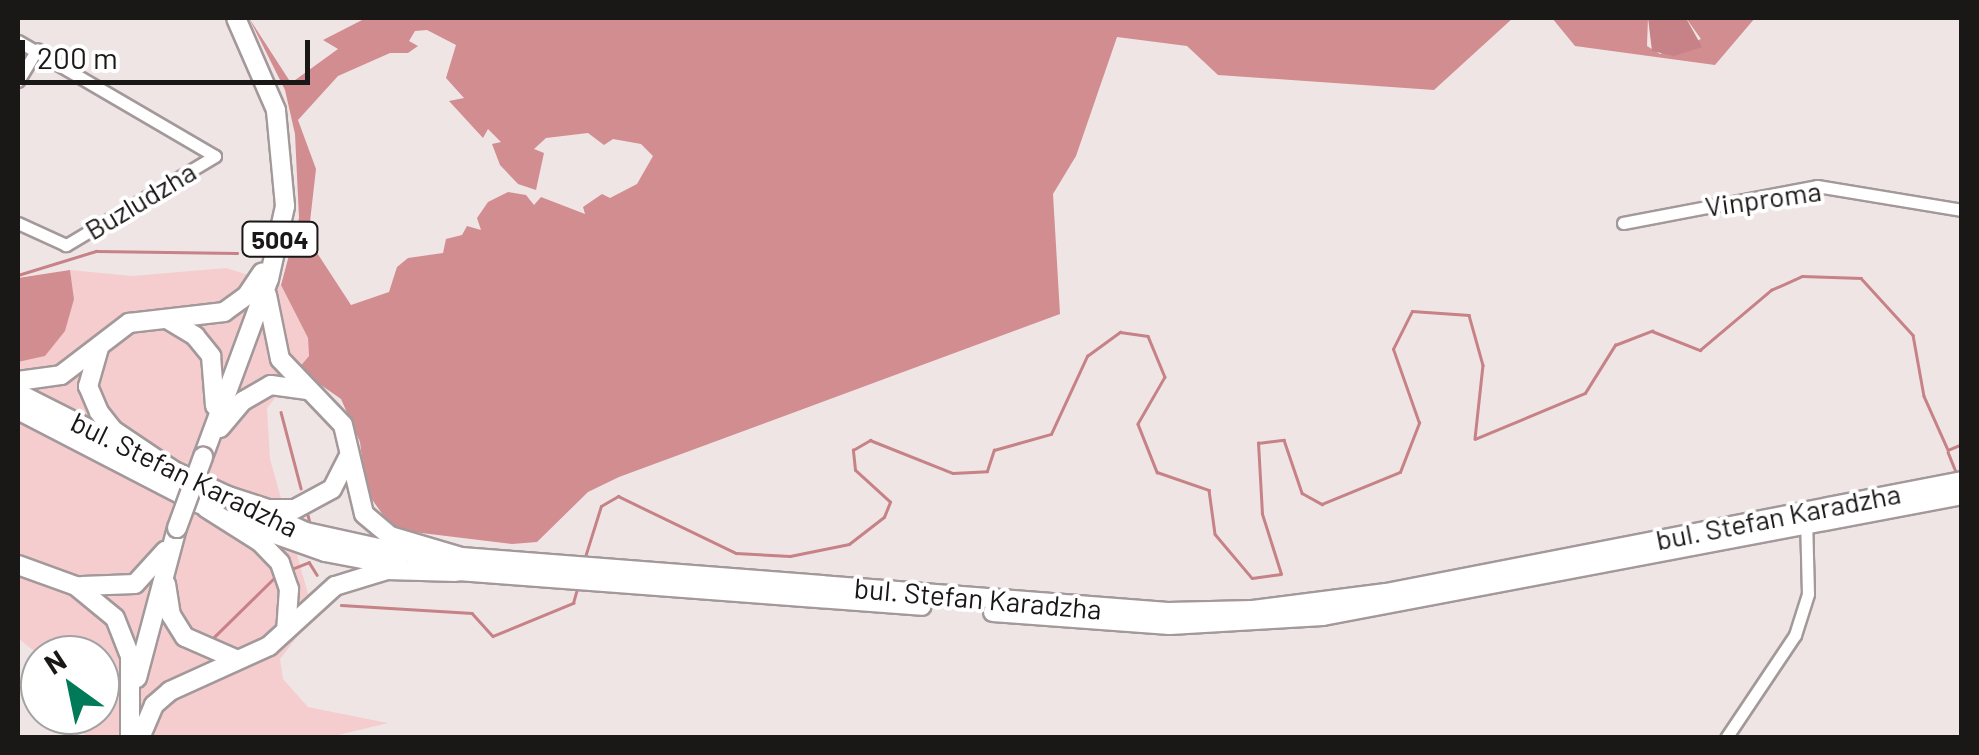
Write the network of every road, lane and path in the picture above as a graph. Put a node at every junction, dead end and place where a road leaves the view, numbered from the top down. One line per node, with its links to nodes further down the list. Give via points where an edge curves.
1 (236, 18): 8 (main road, 5004, via 270,87 280,130)
2 (18, 41): 3 (street)
3 (37, 49): 4 (street); 6 (street, Buzludzha, via 215,156 66,246)
4 (18, 81)
5 (1962, 210): 7 (street, Vinproma, via 1817,186)
6 (18, 222)
7 (1623, 222)
8 (280, 242): 9 (main road, 5004); 10 (main road, via 252,290 233,306 204,318)
9 (269, 280): 14 (main road, via 275,350); 17 (main road, 5004)
10 (167, 319): 11 (main road, via 129,322); 17 (main road, via 202,342 214,364)
11 (99, 348): 12 (main road, via 52,378); 18 (main road, via 88,378 98,412 113,430)
12 (18, 381)
13 (18, 393): 18 (main road, bul. Stefan Karadzha)
14 (318, 395): 16 (main road, via 339,418); 17 (main road, via 280,383 263,388 235,408)
15 (18, 410): 21 (main road, bul. Stefan Karadzha)
16 (350, 448): 21 (main road, via 338,482 304,507); 24 (main road, via 358,500 372,524)
17 (206, 450): 23 (main road, 5004, bridge)
18 (177, 472): 21 (main road, bul. Stefan Karadzha)
19 (1962, 482): 22 (main road, bul. Stefan Karadzha)
20 (1962, 496): 22 (main road, bul. Stefan Karadzha)
21 (211, 500): 24 (main road, bul. Stefan Karadzha, via 328,538); 27 (main road, via 280,563 290,599)
22 (1805, 517): 24 (main road, bul. Stefan Karadzha, via 1386,594 1234,611 1116,610); 32 (street, via 1808,594 1795,635)
23 (176, 533): 26 (main road, via 135,584); 28 (main road, via 166,592 174,623 191,643); 29 (main road, 5004)
24 (457, 564): 27 (main road, via 351,578 317,598)
25 (18, 565): 26 (main road)
26 (76, 586): 29 (main road, via 108,610 126,638)
27 (284, 633): 28 (main road)
28 (240, 660): 31 (main road, via 170,691 154,706)
29 (132, 703): 30 (main road, 5004)
30 (130, 738)
31 (140, 738)
32 (1726, 738)

